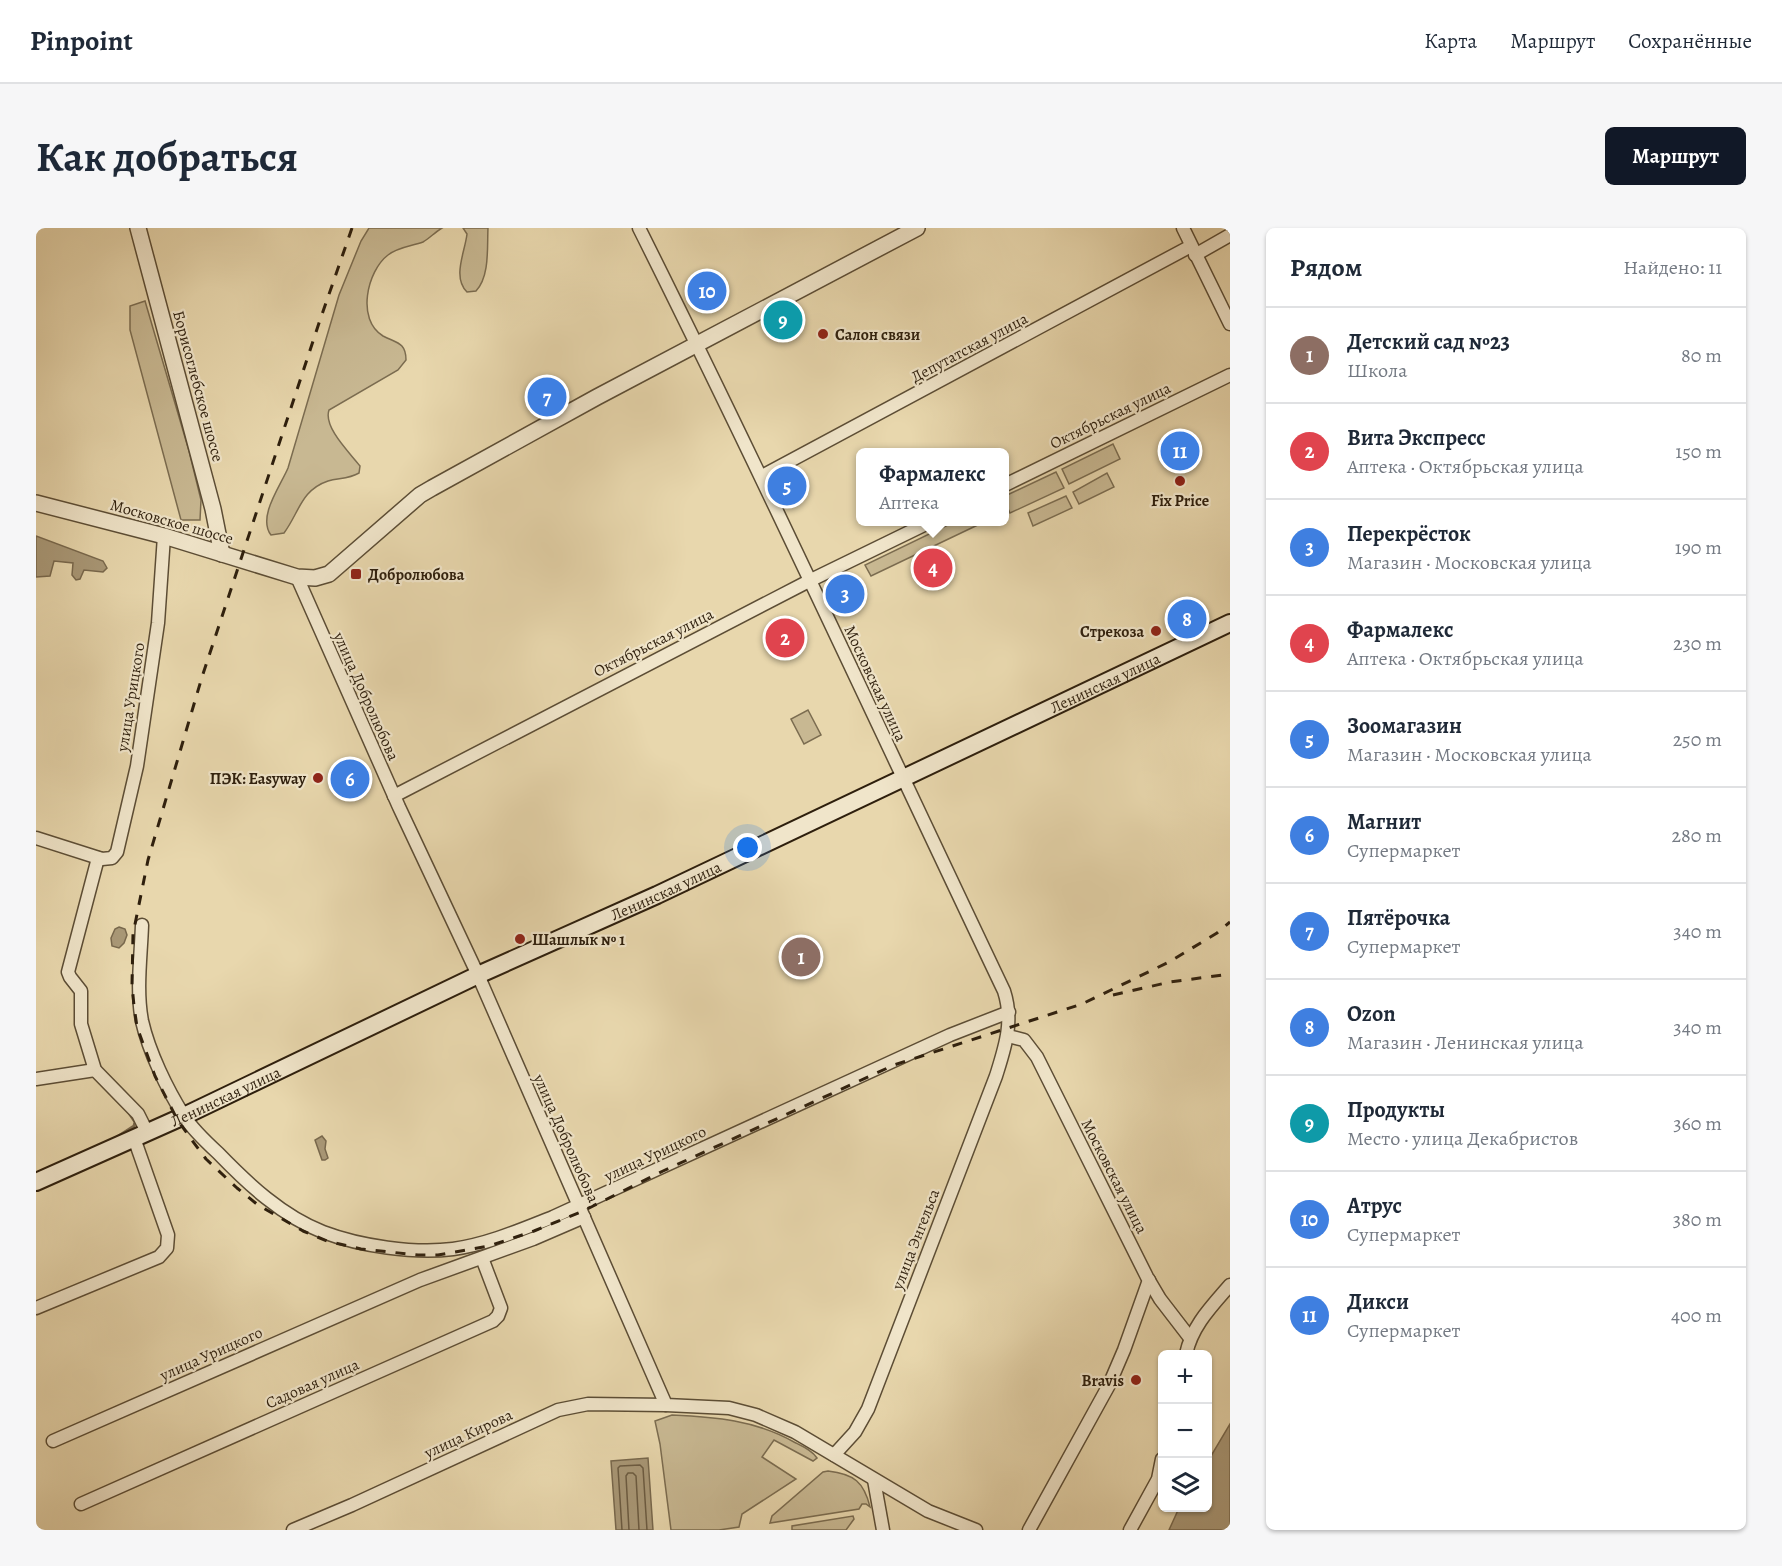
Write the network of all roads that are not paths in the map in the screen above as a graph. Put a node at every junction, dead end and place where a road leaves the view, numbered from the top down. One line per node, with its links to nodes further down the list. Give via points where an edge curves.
1 (138, 228): 15 (street, Борисоглебское шоссе)
2 (639, 228): 8 (street, Московская улица)
3 (917, 228): 8 (street)
4 (1183, 228): 6 (street)
5 (1230, 235): 6 (street, Депутатская улица)
6 (1193, 250): 7 (street); 10 (street, Депутатская улица)
7 (1230, 324)
8 (698, 345): 10 (street, Московская улица); 16 (street, via 420,495 329,574)
9 (1230, 375): 11 (street, Октябрьская улица)
10 (762, 476): 17 (street, Московская улица)
11 (1009, 483)
12 (36, 503): 14 (street, Московское шоссе)
13 (922, 526): 17 (street, Октябрьская улица)
14 (164, 536): 15 (street, Московское шоссе); 22 (street, улица Урицкого, via 158,623 137,766 117,852 112,858)
15 (222, 554): 16 (street, Московское шоссе)
16 (297, 577): 20 (street, улица Добролюбова)
17 (809, 581): 19 (street, Московская улица); 20 (street, Октябрьская улица)
18 (1230, 623): 19 (main road, Ленинская улица)
19 (902, 778): 24 (main road, Ленинская улица); 25 (street, Московская улица, via 1004,991)
20 (394, 796): 24 (street, улица Добролюбова)
21 (36, 838): 22 (street)
22 (98, 858): 27 (street, via 68,972 81,991 81,1024)
23 (142, 925): 29 (street, улица Урицкого, via 142,1018 154,1059)
24 (478, 975): 29 (main road, Ленинская улица); 32 (street, улица Добролюбова)
25 (1009, 1012): 26 (street, Московская улица); 32 (street, улица Урицкого, via 950,1035)
26 (1008, 1031): 34 (street, Московская улица, via 1024,1041 1037,1057); 41 (street, улица Энгельса, via 984,1109 868,1409 855,1432)
27 (95, 1070): 28 (street); 30 (street, via 138,1114)
28 (36, 1079)
29 (184, 1116): 30 (main road, Ленинская улица); 32 (street, улица Урицкого, via 239,1175 285,1212 323,1232 370,1244 419,1250 452,1249)
30 (140, 1135): 31 (main road, Ленинская улица); 36 (street, via 168,1235 167,1248 159,1257)
31 (36, 1182)
32 (581, 1212): 33 (street, улица Урицкого); 39 (street, улица Добролюбова)
33 (482, 1258): 40 (street, улица Урицкого, via 420,1280); 44 (street, Садовая улица, via 501,1308 493,1321)
34 (1149, 1280): 37 (street, Московская улица); 48 (street, via 1109,1385)
35 (1230, 1285): 37 (street)
36 (36, 1308)
37 (1190, 1338): 38 (street)
38 (1187, 1350)
39 (666, 1404): 41 (street, via 729,1408 756,1415); 45 (street, улица Кирова, via 588,1404 558,1410)
40 (54, 1440)
41 (834, 1455): 43 (street)
42 (1158, 1479): 49 (street)
43 (874, 1480): 46 (street); 47 (street, via 928,1510)
44 (81, 1504)
45 (293, 1530)
46 (883, 1530)
47 (976, 1530)
48 (1029, 1530)
49 (1130, 1530)

